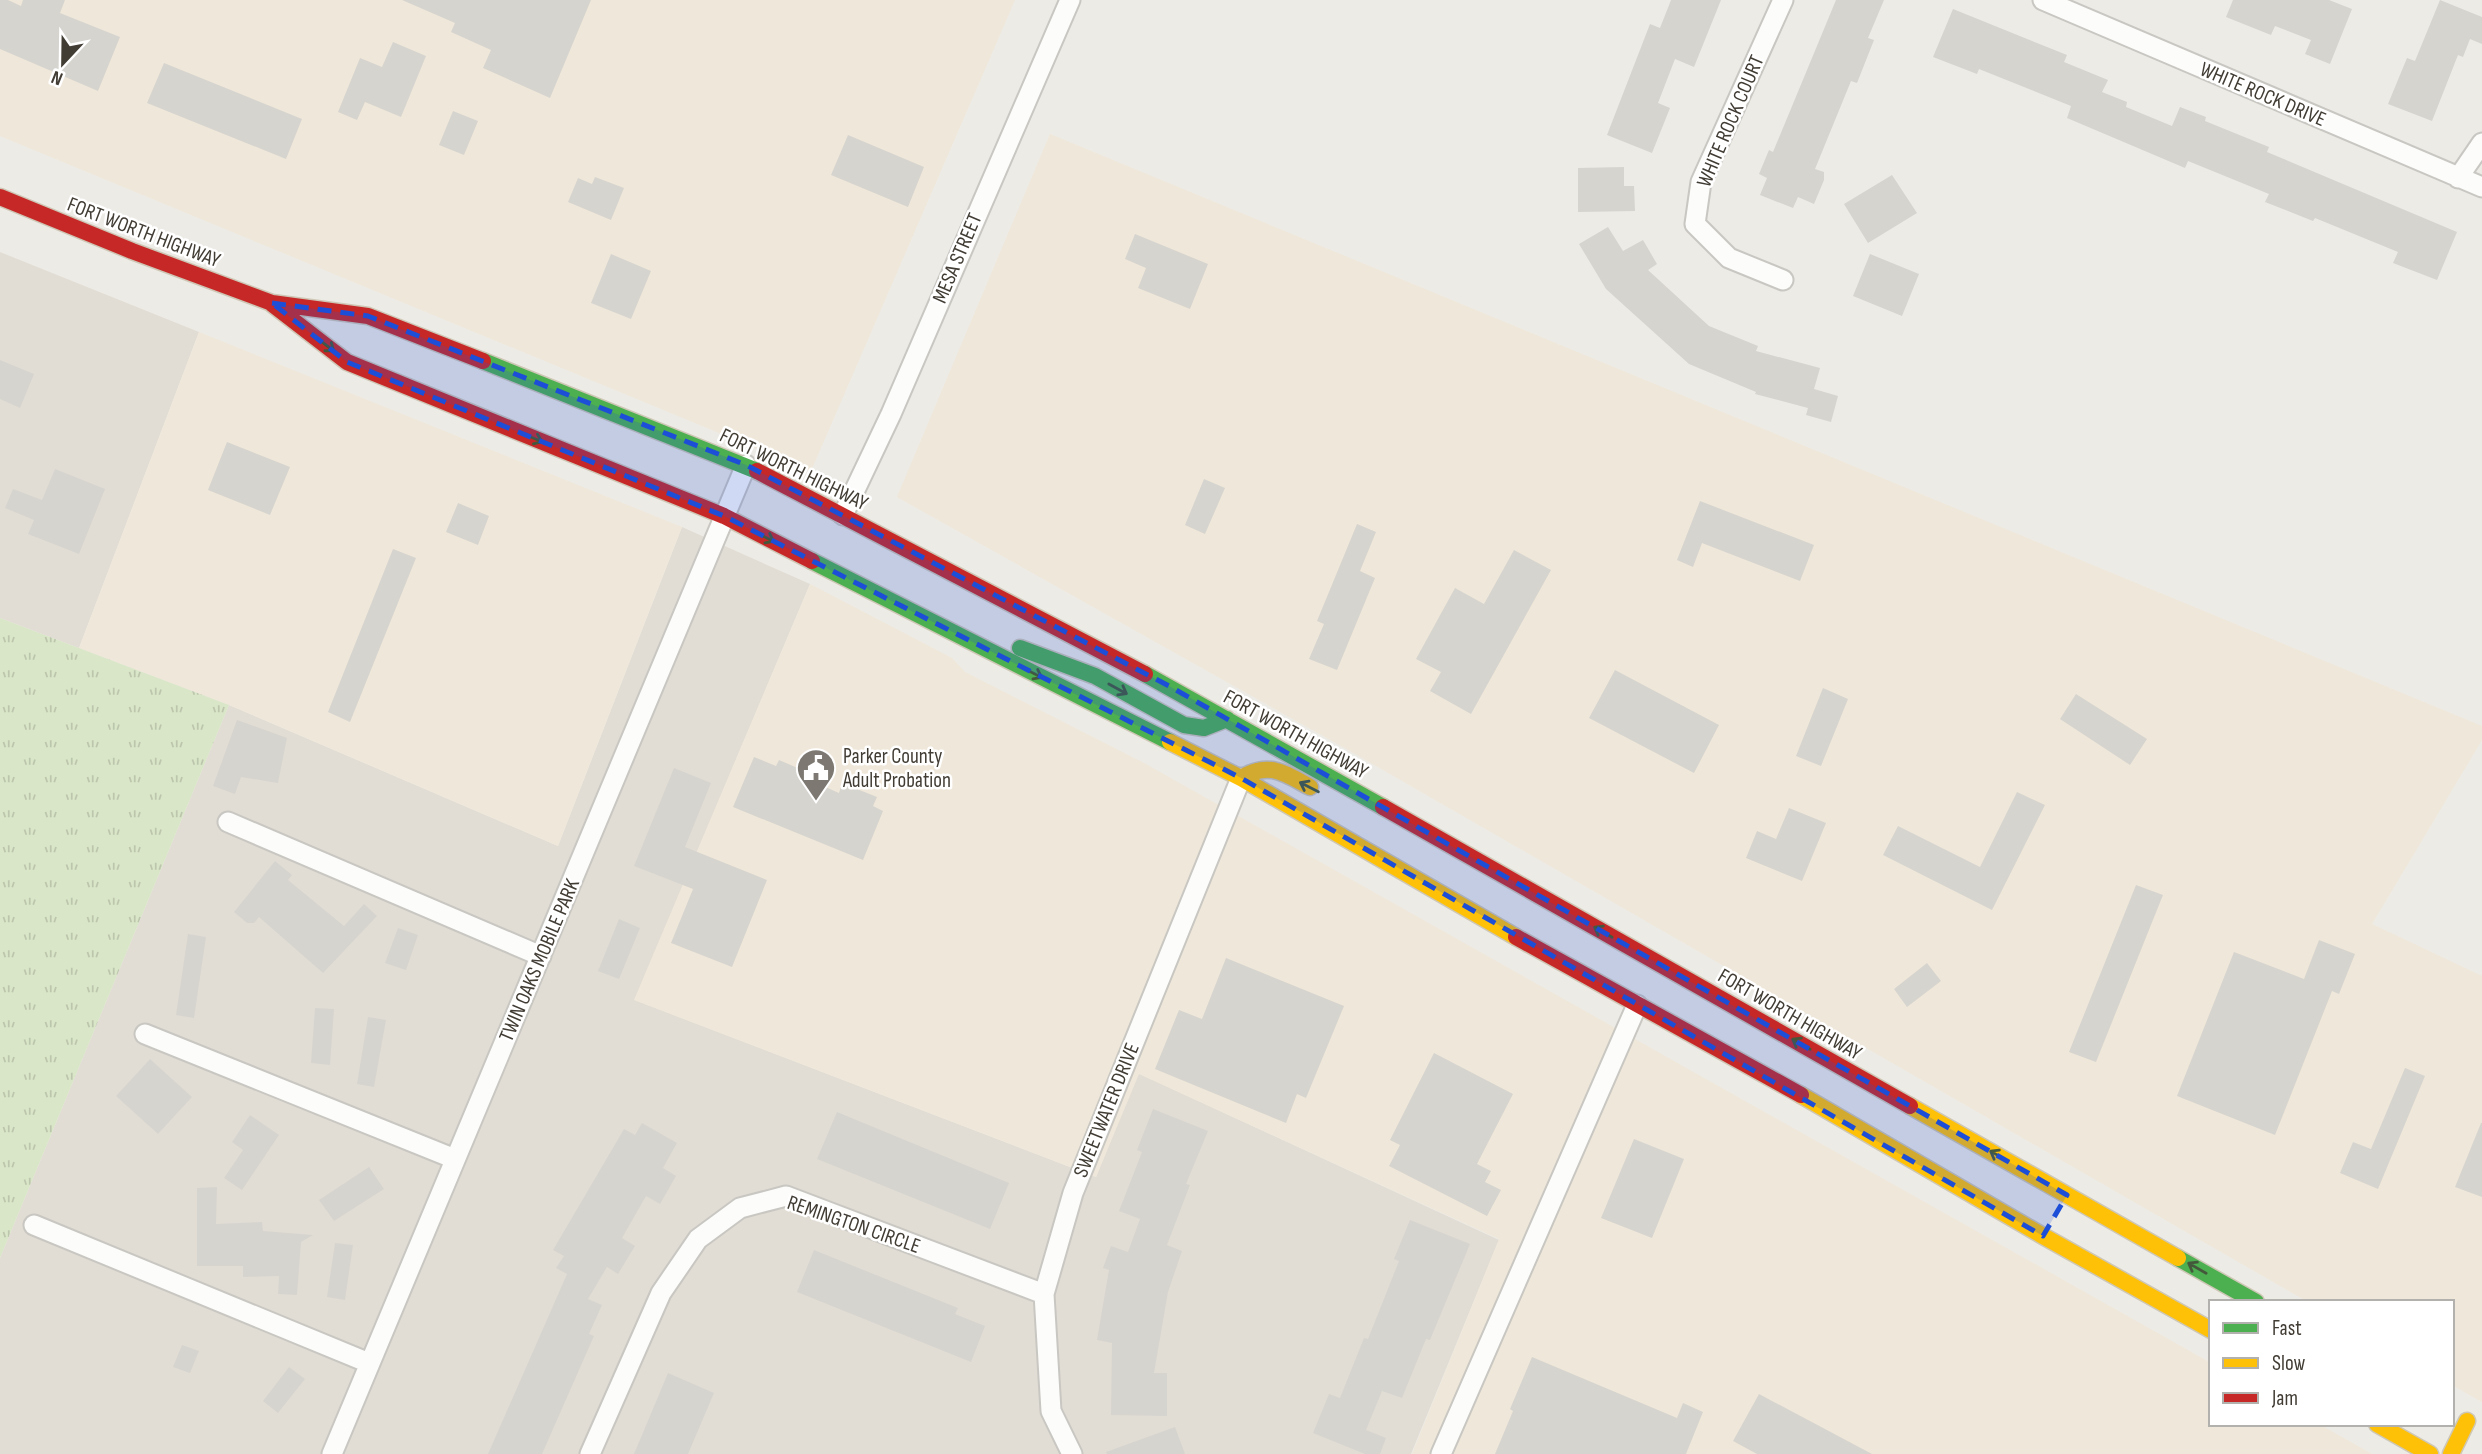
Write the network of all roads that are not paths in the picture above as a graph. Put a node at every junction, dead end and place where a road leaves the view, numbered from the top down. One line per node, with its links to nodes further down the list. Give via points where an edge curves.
1 (1070, 0): 11 (street, MESA STREET)
2 (1783, 0): 8 (street, WHITE ROCK COURT, via 1701,182 1695,224 1729,258)
3 (2043, 0): 5 (street, WHITE ROCK DRIVE)
4 (2482, 143): 5 (street)
5 (2458, 178): 6 (street, WHITE ROCK DRIVE)
6 (2482, 187)
7 (0, 198): 9 (main road, FORT WORTH HIGHWAY)
8 (1783, 280)
9 (272, 303): 10 (main road, FORT WORTH HIGHWAY, via 368,316); 12 (main road, FORT WORTH HIGHWAY, one-way to 12, via 347,362)
10 (746, 465): 11 (main road, FORT WORTH HIGHWAY); 12 (street, TWIN OAKS MOBILE PARK)
11 (843, 515): 14 (main road, FORT WORTH HIGHWAY)
12 (724, 516): 13 (main road, FORT WORTH HIGHWAY, one-way to 13); 20 (street, TWIN OAKS MOBILE PARK)
13 (986, 649): 14 (main road, one-way to 14, via 1013,645 1095,676 1184,725 1204,728); 15 (main road, FORT WORTH HIGHWAY, one-way to 15)
14 (1227, 719): 18 (main road, FORT WORTH HIGHWAY)
15 (1241, 778): 16 (main road, one-way to 15, via 1263,767); 21 (main road, FORT WORTH HIGHWAY); 25 (street, SWEETWATER DRIVE, via 1073,1192)
16 (1326, 796)
17 (228, 822): 20 (street)
18 (1458, 850): 19 (main road); 26 (main road, FORT WORTH HIGHWAY, one-way to 18, via 2064,1200)
19 (1430, 852)
20 (541, 956): 23 (street, TWIN OAKS MOBILE PARK)
21 (1637, 1005): 27 (main road, FORT WORTH HIGHWAY, via 1809,1093); 36 (street)
22 (145, 1034): 23 (street)
23 (455, 1159): 28 (street, TWIN OAKS MOBILE PARK)
24 (34, 1225): 28 (street)
25 (1044, 1294): 34 (street, REMINGTON CIRCLE, via 786,1195 740,1208 698,1238 661,1293); 35 (street, SWEETWATER DRIVE, via 1051,1411)
26 (2252, 1300)
27 (2209, 1329)
28 (369, 1363): 33 (street, TWIN OAKS MOBILE PARK)
29 (2454, 1414): 30 (main road)
30 (2467, 1421): 32 (main road); 38 (main road)
31 (2381, 1426): 37 (main road)
32 (2482, 1430)
33 (332, 1454)
34 (590, 1454)
35 (1072, 1454)
36 (1441, 1454)
37 (2430, 1454)
38 (2451, 1454)

